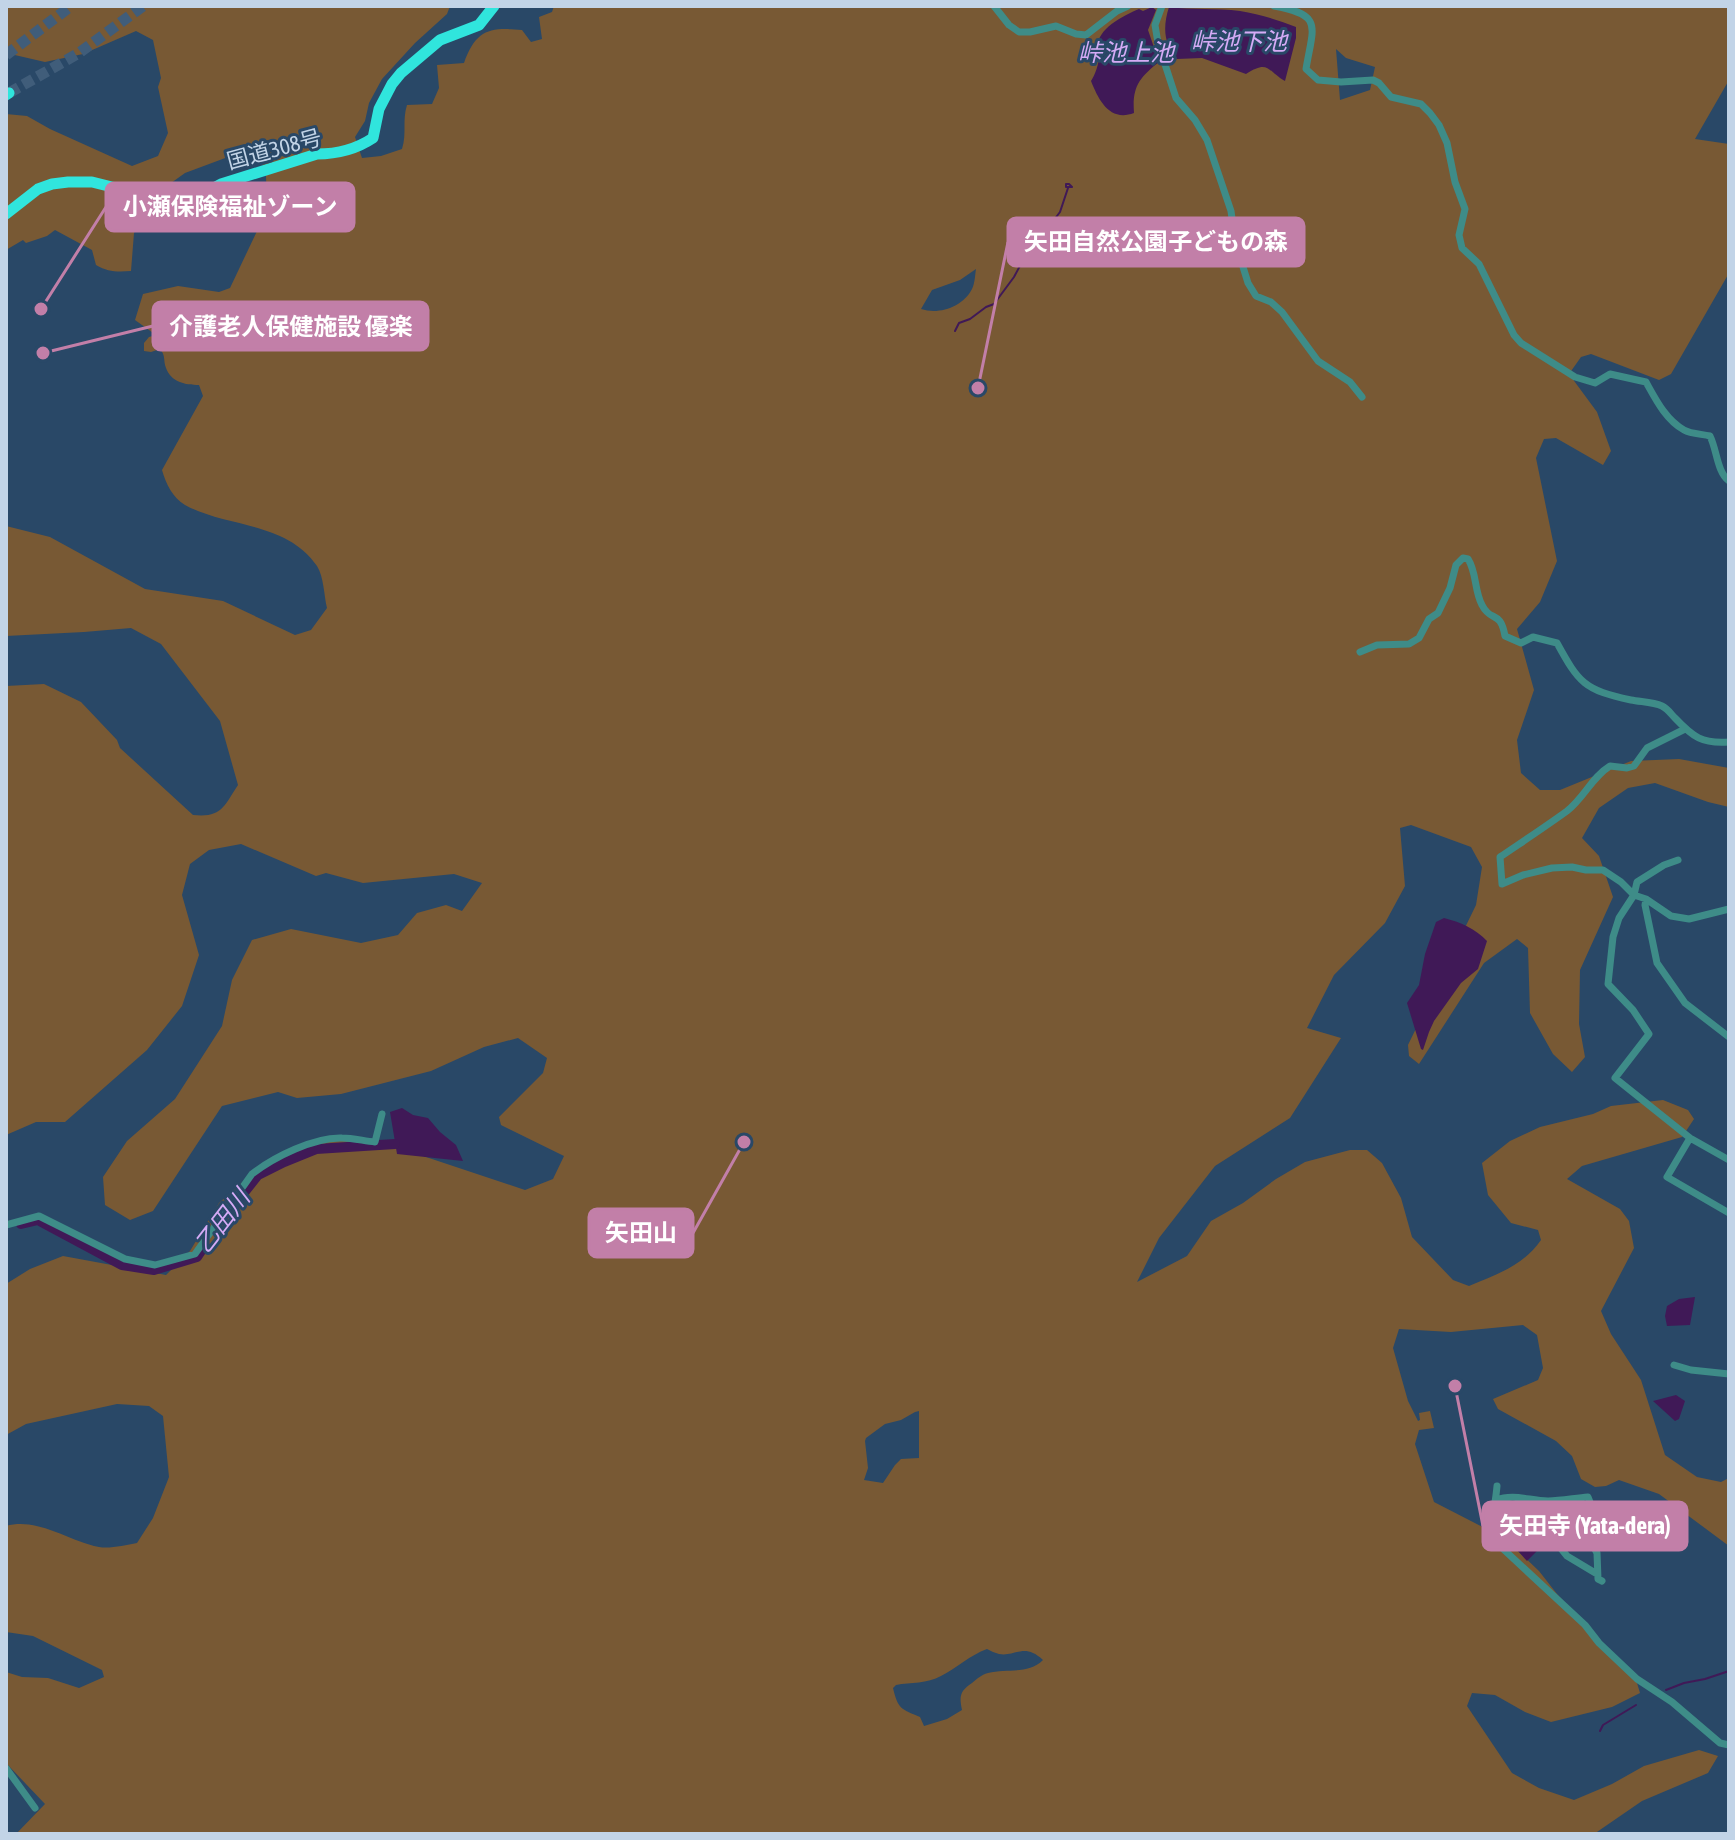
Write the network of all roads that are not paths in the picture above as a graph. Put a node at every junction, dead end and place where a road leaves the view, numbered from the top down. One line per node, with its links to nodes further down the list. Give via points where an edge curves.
1 (494, 6): 6 (highway, 国道308号, via 479,25 446,36 406,68 379,109 373,138 344,152 317,154 221,184 195,198 144,195 92,182 52,184)
2 (994, 6): 3 (street, via 1019,32 1056,26 1086,35)
3 (1128, 6)
4 (1162, 6): 7 (street, via 1155,25 1158,43 1176,98 1207,140 1248,283 1256,296 1282,312 1318,361 1350,382)
5 (1274, 6): 8 (street, via 1311,20 1306,69 1318,80 1373,80 1391,97 1421,104 1439,125 1465,209 1462,248 1479,264 1521,343 1575,377 1595,383 1610,374 1646,382 1673,421 1685,431 1710,436)
6 (6, 214)
7 (1362, 397)
8 (1729, 481)
9 (1360, 652): 10 (street, via 1419,638 1438,613 1456,565 1468,559 1483,608 1503,623 1505,636 1521,643 1533,637 1557,643 1582,683 1658,704)
10 (1685, 729): 11 (street, via 1704,741); 13 (street, via 1647,748 1634,766 1610,766 1599,773 1568,810 1500,857 1502,884 1572,867 1603,870)
11 (1729, 742)
12 (1678, 860): 13 (street, via 1637,882)
13 (1634, 895): 14 (street); 18 (street, via 1613,937 1608,984 1649,1034 1615,1078)
14 (1646, 899): 15 (street, via 1684,919); 16 (street, via 1657,963 1685,1003)
15 (1729, 909)
16 (1729, 1037)
17 (382, 1114): 21 (street, via 375,1142 339,1137 310,1143 265,1164 252,1174 195,1254 155,1265 125,1259 39,1216)
18 (1690, 1138): 19 (street); 20 (street, via 1667,1177)
19 (1729, 1160)
20 (1729, 1213)
21 (6, 1225)
22 (1674, 1365): 23 (street)
23 (1729, 1374)
24 (1497, 1486): 25 (street)
25 (1496, 1500): 26 (street); 26 (street, via 1588,1497 1589,1538 1600,1578 1567,1556 1546,1530)
26 (1495, 1537): 27 (street, via 1637,1679)
27 (1729, 1745)
28 (6, 1768): 29 (street)
29 (35, 1808)

